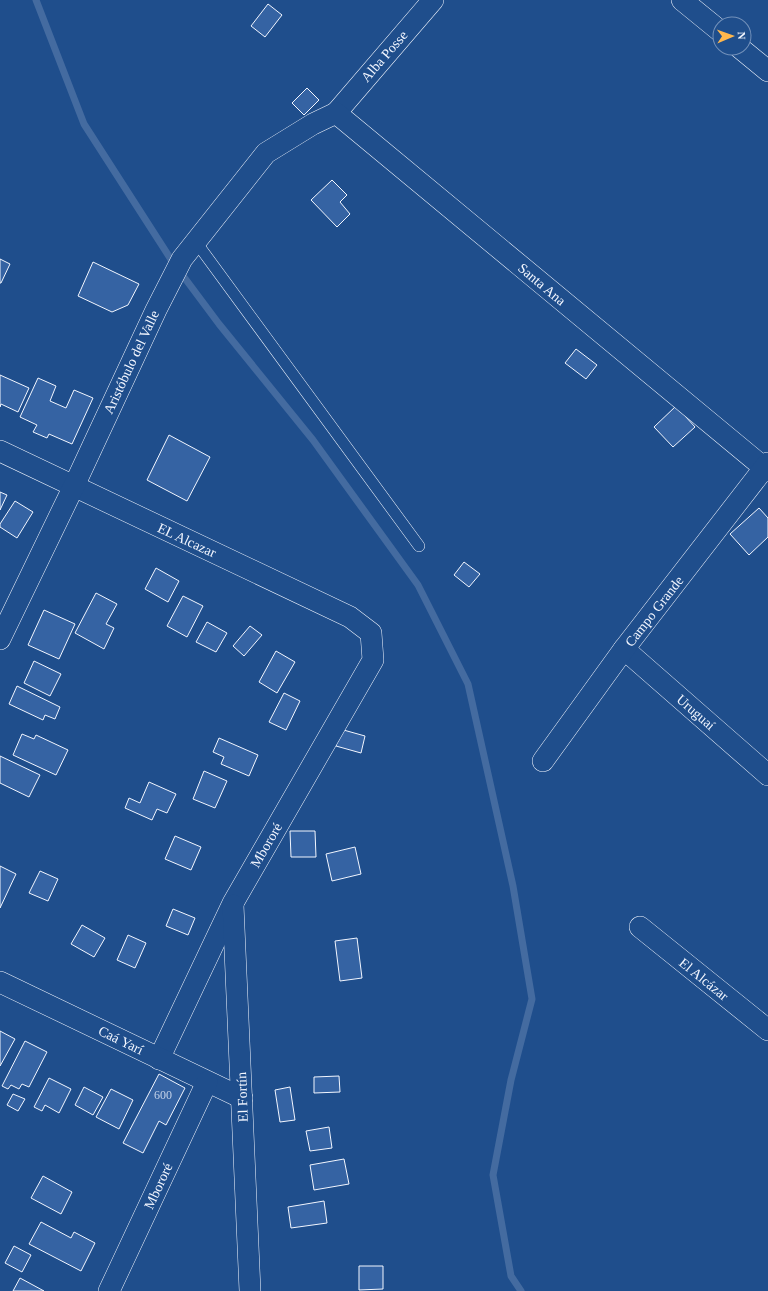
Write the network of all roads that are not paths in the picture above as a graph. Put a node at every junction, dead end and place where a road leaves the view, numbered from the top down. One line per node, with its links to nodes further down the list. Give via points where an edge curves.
1 (433, 0): 6 (street, Alba Posse)
2 (682, 0): 3 (street)
3 (712, 24)
4 (750, 56): 5 (street)
5 (768, 71)
6 (336, 113): 7 (street, Aristóbulo del Valle, via 266,153); 9 (street, Santa Ana)
7 (196, 242): 10 (street, Aristóbulo del Valle, via 182,259 156,310); 11 (lane)
8 (0, 451): 10 (street, EL Alcazar)
9 (767, 467): 14 (street, Campo Grande)
10 (74, 486): 12 (street, EL Alcazar, via 350,617); 13 (street, Aristóbulo del Valle)
11 (419, 546)
12 (371, 633): 17 (street, Mbororé, via 373,660)
13 (0, 638)
14 (624, 650): 15 (street, Campo Grande); 16 (street, Uruguaí)
15 (543, 761)
16 (768, 775)
17 (233, 903): 21 (street, Mbororé); 23 (street, El Fortín)
18 (640, 927): 20 (street, El Alcázar)
19 (0, 982): 21 (street, Caá Yarí)
20 (768, 1030)
21 (159, 1059): 22 (street, Caá Yarí)
22 (207, 1082): 23 (street, Caá Yarí); 24 (street, Mbororé)
23 (242, 1098): 25 (street, El Fortín)
24 (109, 1291)
25 (250, 1291)

